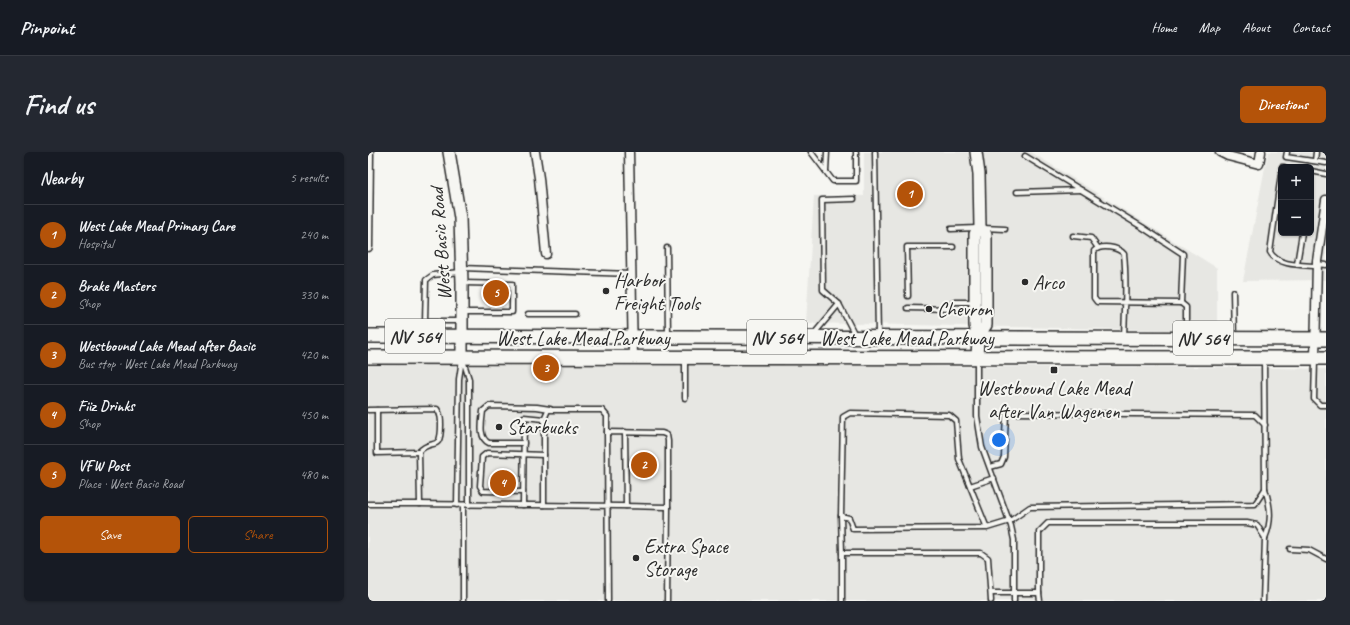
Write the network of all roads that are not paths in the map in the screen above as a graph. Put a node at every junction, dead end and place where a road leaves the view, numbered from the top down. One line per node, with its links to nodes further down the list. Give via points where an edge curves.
1 (369, 152): 30 (street)
2 (448, 152): 38 (main road, West Basic Road, via 460,218)
3 (534, 152): 34 (street)
4 (629, 152): 39 (street)
5 (811, 152): 17 (lane)
6 (827, 152): 17 (lane)
7 (856, 152): 17 (lane, via 856,181 833,181)
8 (875, 152): 58 (lane)
9 (976, 152): 25 (main road)
10 (1220, 152): 11 (street, via 1259,164)
11 (1261, 152)
12 (1287, 152): 15 (lane, via 1286,157)
13 (1316, 152): 15 (lane)
14 (1026, 156): 20 (lane)
15 (1315, 161): 16 (lane)
16 (1326, 163)
17 (826, 172)
18 (1314, 172): 19 (lane)
19 (1326, 174)
20 (1082, 190): 21 (lane); 45 (lane, via 1183,254)
21 (1017, 192)
22 (1278, 195): 35 (lane, via 1270,252 1273,258 1279,261)
23 (854, 199): 46 (lane, via 822,200 823,290)
24 (1326, 200): 36 (street)
25 (980, 228): 26 (lane); 27 (lane); 43 (main road, via 975,234); 59 (main road, via 986,234 986,325)
26 (951, 229)
27 (1005, 229)
28 (1074, 236): 33 (lane, via 1087,236)
29 (1302, 236): 35 (lane)
30 (368, 247)
31 (953, 247): 41 (lane, via 907,247)
32 (667, 248): 55 (lane)
33 (1098, 248): 44 (lane, via 1116,248 1124,254); 44 (lane, via 1093,253 1095,300)
34 (546, 254)
35 (1297, 264): 36 (lane)
36 (1316, 265): 37 (lane); 63 (street)
37 (1326, 265)
38 (462, 274): 39 (lane); 51 (main road, West Basic Road); 51 (lane, via 438,274 428,277 424,290 425,321); 51 (lane, via 512,284 512,312)
39 (631, 274): 54 (street)
40 (1233, 292): 62 (lane)
41 (908, 296)
42 (953, 302): 43 (lane)
43 (975, 302): 59 (main road, via 975,326)
44 (1125, 303): 45 (lane); 60 (lane)
45 (1181, 303): 61 (lane, via 1186,307)
46 (839, 304): 56 (lane); 57 (lane)
47 (908, 308): 48 (lane)
48 (953, 308)
49 (528, 314): 50 (lane)
50 (575, 314)
51 (462, 317): 53 (main road, West Basic Road)
52 (368, 336): 53 (main road, West Lake Mead Parkway / NV 564)
53 (462, 336): 54 (main road, West Lake Mead Parkway / NV 564); 65 (main road, West Basic Road)
54 (633, 337): 55 (main road, West Lake Mead Parkway / NV 564); 66 (street)
55 (668, 337): 56 (main road, West Lake Mead Parkway / NV 564)
56 (811, 337): 57 (main road, West Lake Mead Parkway / NV 564)
57 (856, 337): 58 (main road, West Lake Mead Parkway / NV 564)
58 (878, 337): 59 (main road, West Lake Mead Parkway / NV 564)
59 (978, 337): 60 (main road, West Lake Mead Parkway / NV 564); 68 (main road)
60 (1124, 338): 61 (main road, West Lake Mead Parkway / NV 564)
61 (1186, 338): 62 (main road, West Lake Mead Parkway / NV 564)
62 (1234, 338): 63 (main road, West Lake Mead Parkway / NV 564)
63 (1321, 339): 69 (street)
64 (368, 357): 65 (main road, West Lake Mead Parkway / NV 564)
65 (462, 358): 66 (main road, West Lake Mead Parkway / NV 564); 92 (lane, via 469,379); 93 (lane, via 459,379)
66 (633, 358): 67 (main road, West Lake Mead Parkway / NV 564)
67 (685, 358): 68 (main road, West Lake Mead Parkway / NV 564); 71 (lane)
68 (977, 358): 70 (main road, West Lake Mead Parkway / NV 564); 84 (lane, via 977,416 982,447)
69 (1321, 358): 70 (main road, West Lake Mead Parkway / NV 564); 72 (lane, via 1314,399 1320,405)
70 (1264, 359): 77 (lane)
71 (685, 398)
72 (1326, 405)
73 (552, 409): 76 (lane, via 548,410); 78 (lane, via 602,410 607,416); 80 (lane, via 537,406 486,408 482,428 485,441)
74 (368, 410): 75 (lane)
75 (377, 410): 81 (lane, via 377,453); 81 (lane, via 437,409 440,414 441,438 438,443 422,448)
76 (544, 419): 80 (lane, via 524,417); 83 (lane)
77 (1265, 425): 84 (lane, via 1255,415 1009,413 1006,416 1004,457 1001,464); 87 (lane)
78 (607, 432): 79 (lane); 96 (lane)
79 (625, 432): 97 (lane); 98 (lane, via 666,435)
80 (524, 443): 82 (lane)
81 (419, 452): 90 (lane)
82 (524, 455): 83 (lane); 88 (lane); 88 (lane, via 487,453 482,457 480,466 480,486 483,491)
83 (544, 455): 95 (lane)
84 (990, 467): 85 (lane)
85 (994, 478): 86 (lane); 100 (lane)
86 (970, 486): 99 (lane, via 959,459 956,421 949,415 850,413 844,417); 101 (lane)
87 (1265, 489): 100 (lane, via 1255,504 1030,507); 102 (lane, via 1271,505 1269,529)
88 (523, 492): 94 (lane)
89 (368, 504): 90 (lane)
90 (420, 504): 93 (lane)
91 (463, 504): 92 (lane); 93 (lane); 109 (lane)
92 (469, 504): 94 (lane)
93 (457, 505)
94 (523, 505): 95 (lane)
95 (544, 505): 96 (lane)
96 (608, 506): 97 (lane); 110 (lane)
97 (626, 506): 98 (lane)
98 (668, 507): 111 (lane)
99 (841, 516): 101 (lane, via 849,518 853,529); 104 (lane)
100 (1010, 521): 101 (lane); 106 (lane, via 1014,540)
101 (986, 528)
102 (1265, 538): 107 (lane, via 1257,525 1247,523 1048,523 1039,532); 116 (lane)
103 (1290, 549): 105 (lane, via 1309,550)
104 (842, 552): 108 (lane, via 981,553 988,558); 112 (lane)
105 (1326, 559)
106 (1014, 592): 107 (lane); 108 (lane); 114 (lane)
107 (1039, 592): 115 (lane)
108 (991, 593): 113 (lane)
109 (463, 601)
110 (608, 601)
111 (667, 601)
112 (842, 601)
113 (991, 601)
114 (1014, 601)
115 (1040, 601)
116 (1263, 601)

